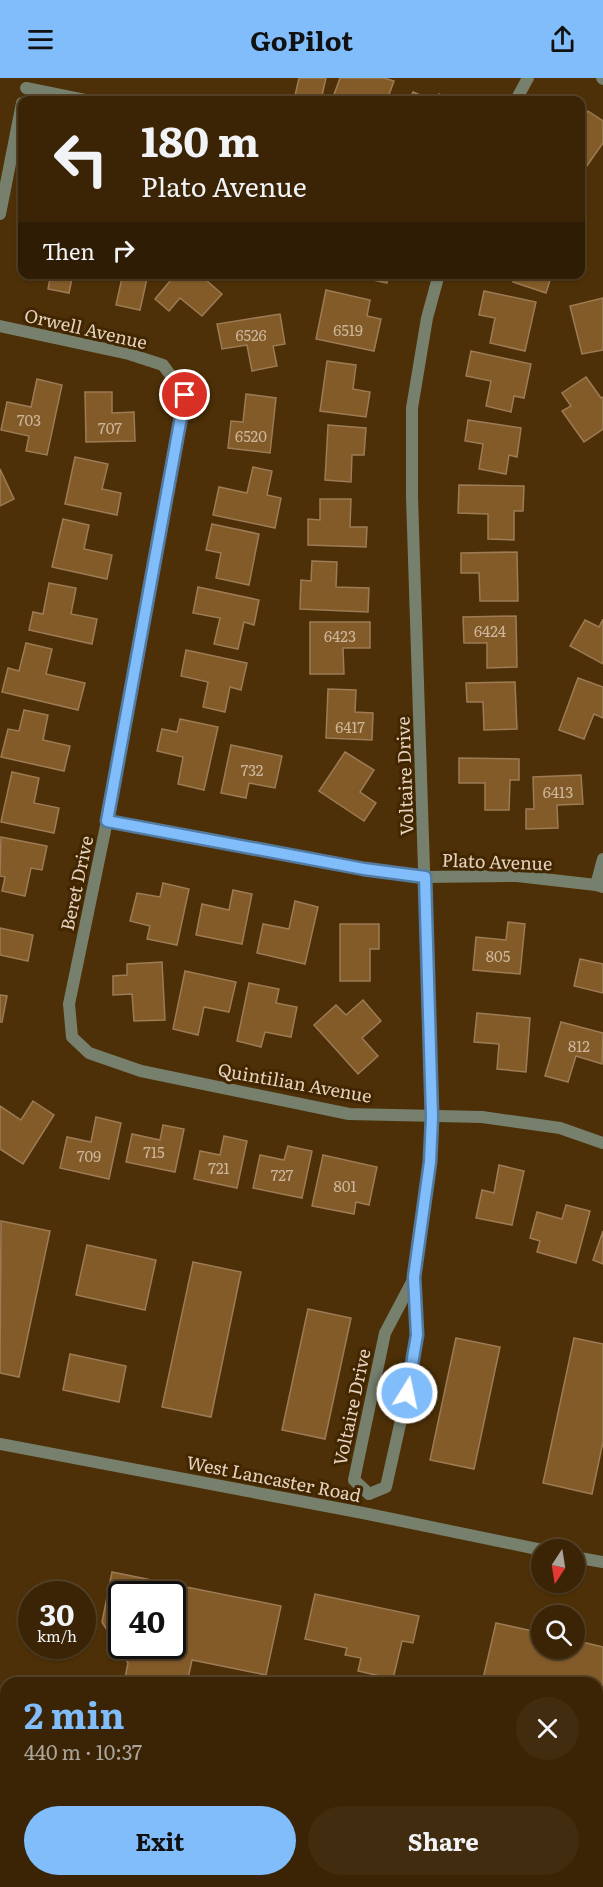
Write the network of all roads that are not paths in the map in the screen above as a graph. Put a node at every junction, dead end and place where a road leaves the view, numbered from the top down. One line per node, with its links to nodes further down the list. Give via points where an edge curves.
1 (528, 78): 4 (street)
2 (25, 92): 3 (street)
3 (55, 96)
4 (518, 96)
5 (18, 126): 6 (street)
6 (0, 214)
7 (438, 279): 12 (street, Voltaire Drive, via 412,408)
8 (0, 327): 9 (street, Orwell Avenue)
9 (164, 365): 10 (street, Beret Drive, via 185,395)
10 (107, 821): 12 (street, Plato Avenue); 14 (street, Beret Drive, via 69,1004 72,1037)
11 (603, 859): 13 (street)
12 (425, 877): 13 (street, Plato Avenue, via 517,876); 15 (street, Voltaire Drive)
13 (599, 886)
14 (89, 1053): 15 (street, Quintilian Avenue, via 141,1071 349,1113)
15 (432, 1117): 16 (street, Quintilian Avenue, via 482,1117 560,1128); 17 (street, Voltaire Drive, via 429,1173)
16 (603, 1143)
17 (414, 1277): 19 (street, Voltaire Drive, via 417,1335 407,1393 386,1487); 19 (street, Voltaire Drive, via 385,1333 354,1480)
18 (0, 1444): 20 (street, West Lancaster Road)
19 (369, 1494): 20 (street)
20 (363, 1513): 21 (street, West Lancaster Road)
21 (531, 1548)
22 (585, 1559): 23 (street)
23 (603, 1562)

